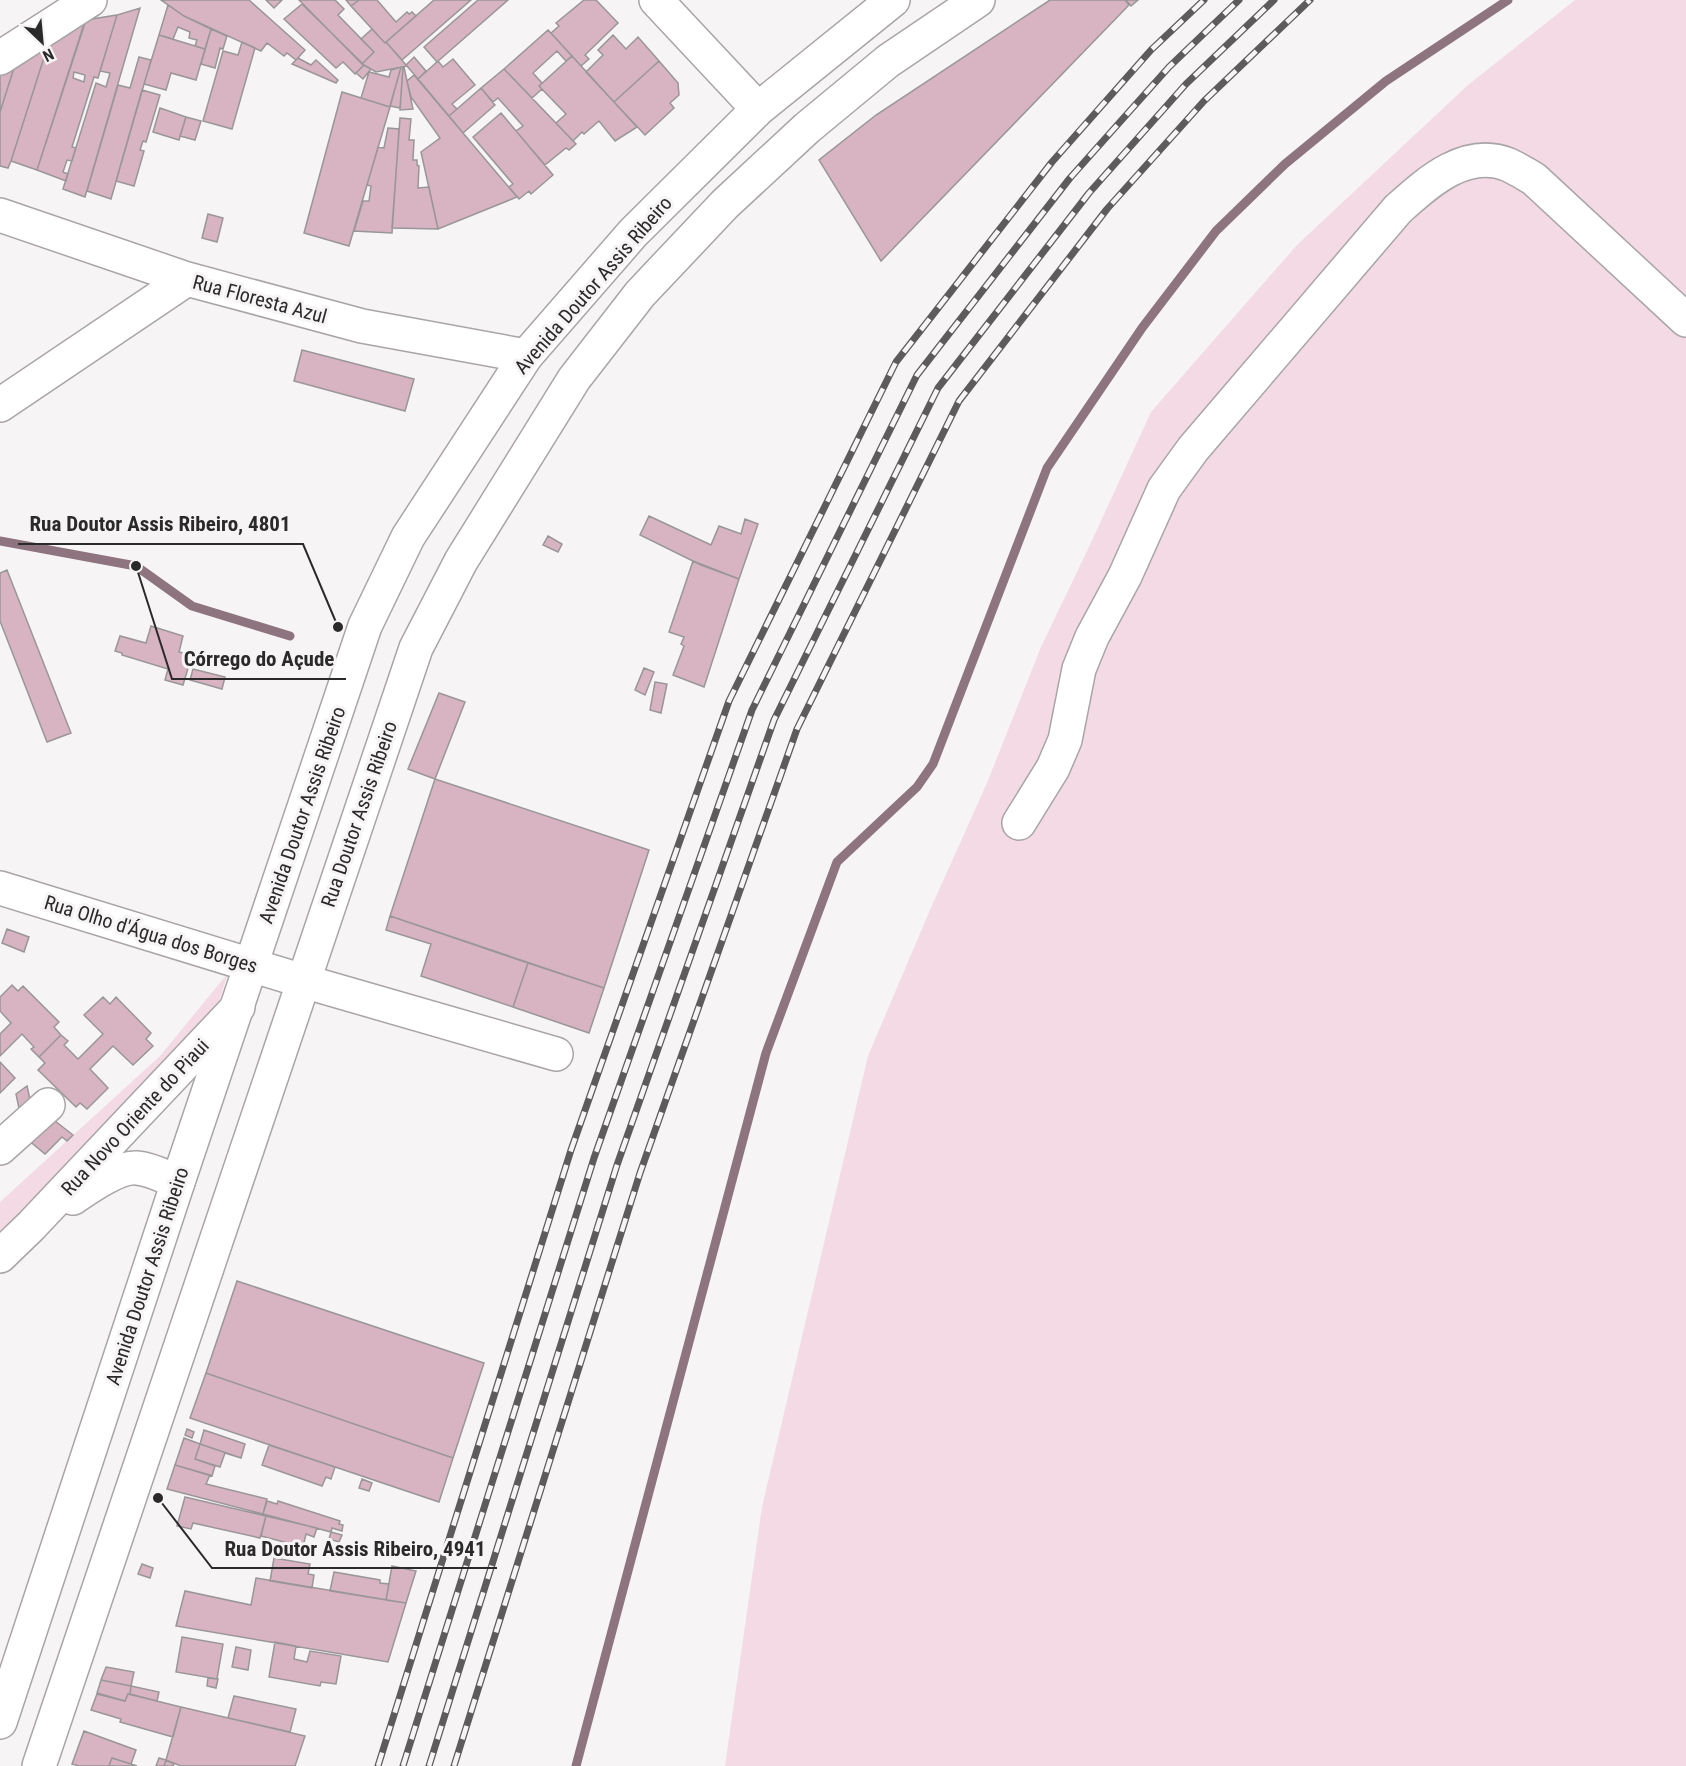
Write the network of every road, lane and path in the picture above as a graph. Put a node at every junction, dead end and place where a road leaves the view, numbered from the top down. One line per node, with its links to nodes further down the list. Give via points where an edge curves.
1 (90, 0): 5 (main road)
2 (656, 0): 6 (main road)
3 (893, 0): 6 (main road, Avenida Doutor Assis Ribeiro)
4 (978, 0): 15 (main road, Rua Doutor Assis Ribeiro, via 888,61 807,128 725,204 640,294 574,379 461,561 416,648)
5 (0, 58)
6 (758, 109): 10 (main road, Avenida Doutor Assis Ribeiro, via 633,233)
7 (0, 215): 8 (main road, Rua Floresta Azul)
8 (187, 279): 10 (main road, Rua Floresta Azul, via 362,326); 11 (main road)
9 (1686, 320): 12 (main road, via 1534,178 1507,164 1481,160 1451,168 1424,186 1398,209 1193,449 1164,489 1079,669 1065,740 1053,768)
10 (526, 356): 14 (main road, Avenida Doutor Assis Ribeiro, via 408,537 365,626)
11 (0, 405)
12 (1019, 823)
13 (0, 888): 14 (main road, Rua Olho d'Água dos Borges)
14 (252, 964): 15 (main road, Rua Olho d'Água dos Borges); 16 (main road, Avenida Doutor Assis Ribeiro)
15 (303, 981): 17 (main road, Rua Olho d'Água dos Borges); 24 (main road)
16 (238, 1007): 20 (main road, Avenida Doutor Assis Ribeiro); 21 (main road, Rua Novo Oriente do Piaui)
17 (556, 1054)
18 (48, 1105): 19 (main road)
19 (2, 1143)
20 (178, 1182): 21 (main road, Rua Novo Oriente do Piaui, via 135,1167 94,1184); 23 (main road, Avenida Doutor Assis Ribeiro)
21 (31, 1226): 22 (main road, Rua Novo Oriente do Piaui)
22 (0, 1256)
23 (0, 1722)
24 (39, 1766)

